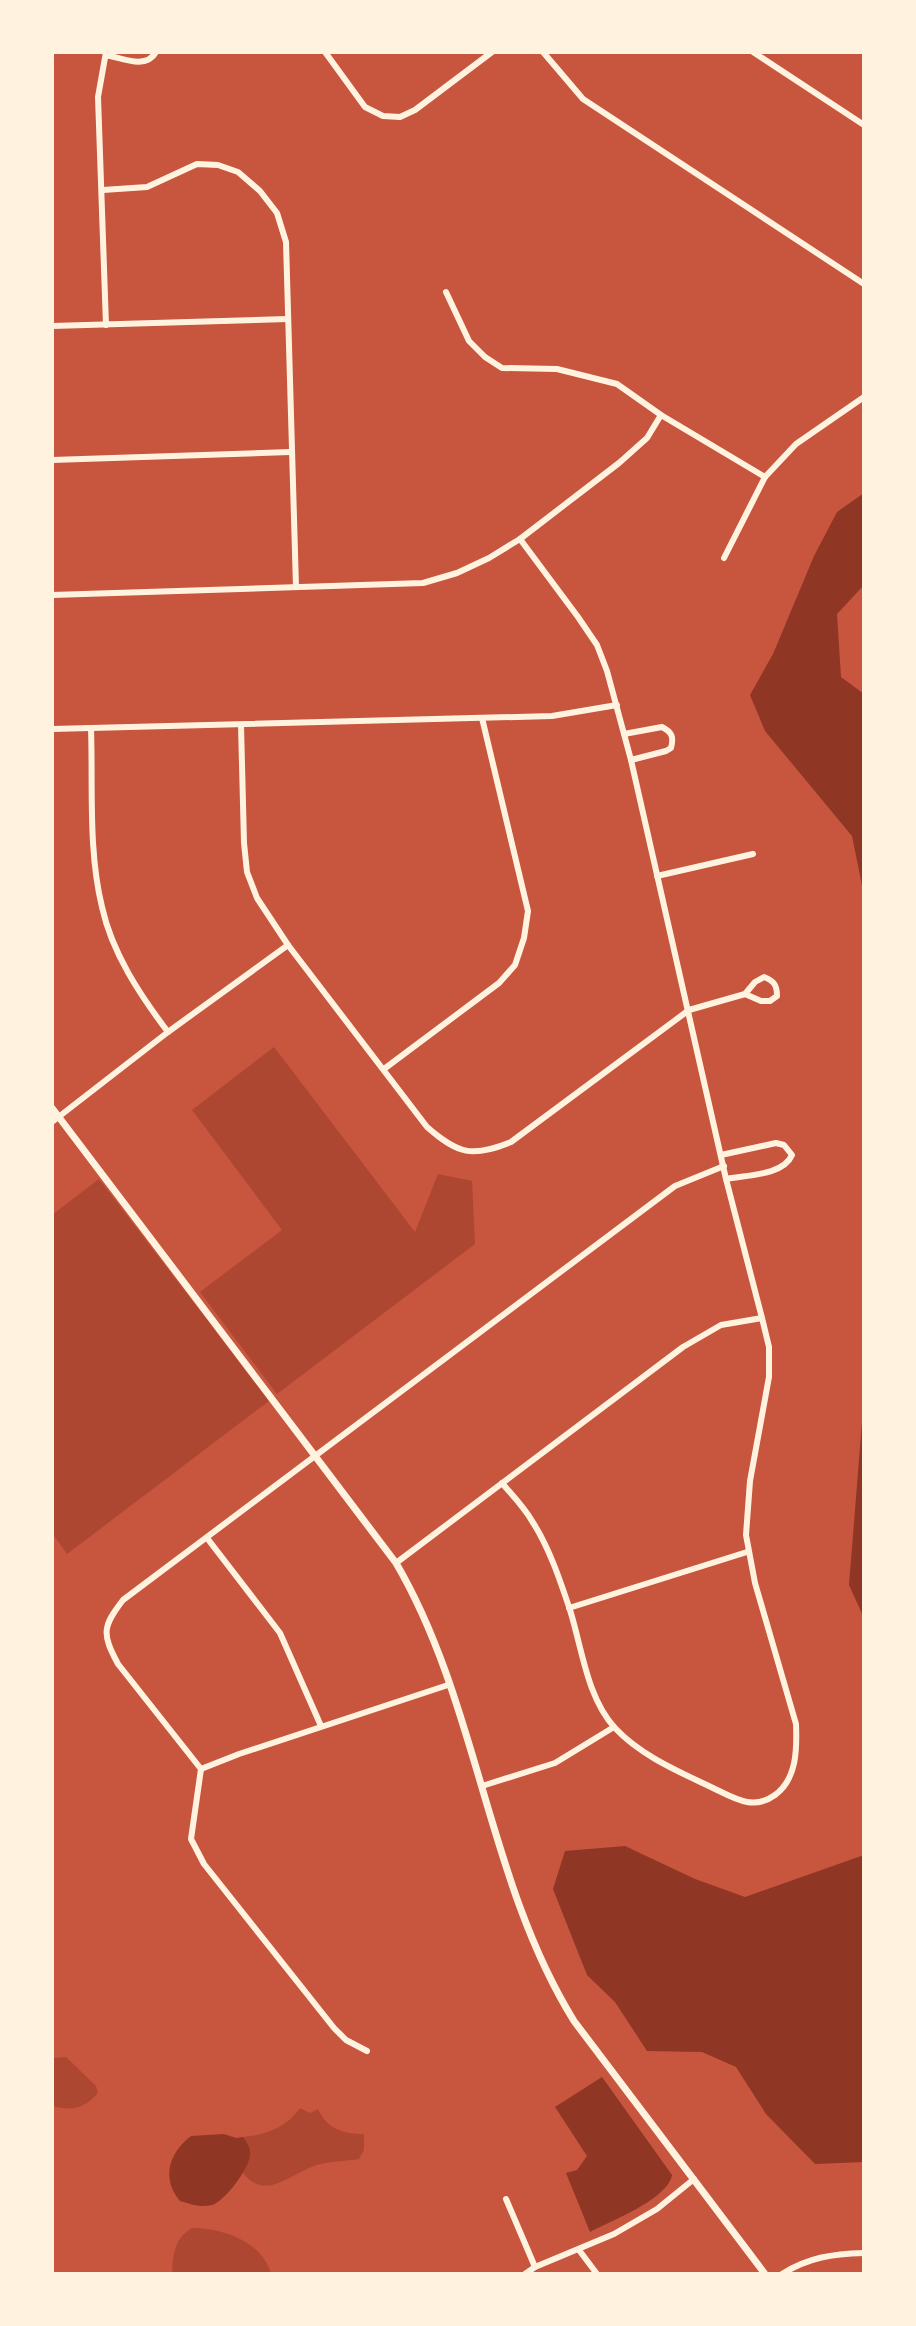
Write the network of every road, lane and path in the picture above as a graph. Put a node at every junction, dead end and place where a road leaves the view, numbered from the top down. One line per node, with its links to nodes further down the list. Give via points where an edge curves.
1 (156, 52): 6 (street, via 144,63)
2 (325, 52): 3 (street, via 365,107 400,117)
3 (492, 52)
4 (543, 52): 9 (street, via 583,99)
5 (753, 52): 7 (street)
6 (106, 53): 8 (street, via 98,97)
7 (864, 125)
8 (103, 190): 11 (street, via 147,187 197,164 238,172 277,213 286,242); 12 (street)
9 (864, 284)
10 (446, 292): 15 (street, via 469,341 502,368 557,369 617,384)
11 (288, 319): 12 (street); 16 (street)
12 (106, 325): 13 (street)
13 (52, 326)
14 (864, 397): 18 (street, via 796,444)
15 (661, 415): 18 (street); 19 (street, via 647,438 619,463)
16 (290, 452): 17 (street); 21 (street)
17 (52, 460)
18 (765, 477): 20 (street)
19 (520, 539): 21 (street, via 457,573 423,583); 23 (street, via 597,645)
20 (724, 558)
21 (296, 587): 22 (street)
22 (52, 595)
23 (617, 705): 24 (street, via 552,716); 28 (street)
24 (482, 718): 25 (street); 36 (street, via 528,911 524,938 515,965 499,983)
25 (241, 725): 26 (street); 32 (street, via 247,872 257,898)
26 (91, 728): 27 (street); 35 (street, via 102,909 128,974)
27 (52, 729)
28 (624, 734): 29 (street); 29 (street, via 662,727 673,738 666,751)
29 (631, 760): 31 (street)
30 (753, 854): 31 (street)
31 (657, 876): 34 (street)
32 (288, 945): 35 (street); 36 (street)
33 (745, 994): 33 (street, via 770,1001 777,988 764,977); 34 (street)
34 (689, 1010): 36 (street, via 511,1142 491,1150 449,1147 427,1127); 39 (street)
35 (168, 1032): 38 (street)
36 (384, 1069)
37 (52, 1108): 38 (street)
38 (55, 1120): 43 (street)
39 (721, 1155): 40 (street); 41 (street, via 776,1143 792,1155 777,1169)
40 (724, 1166): 41 (street); 43 (street, via 675,1186)
41 (726, 1179): 42 (street)
42 (762, 1318): 44 (street, via 721,1325 683,1347); 46 (street, via 769,1377 750,1481)
43 (316, 1454): 45 (street); 47 (street)
44 (502, 1483): 47 (street); 48 (street, via 532,1520)
45 (207, 1538): 50 (street, via 280,1633); 52 (street, via 123,1600 105,1629 118,1664)
46 (747, 1552): 48 (street); 51 (street, via 796,1724 790,1780 755,1805 739,1801 663,1763)
47 (396, 1563): 49 (street, via 428,1622)
48 (569, 1608): 51 (street, via 594,1692)
49 (448, 1685): 50 (street); 53 (street)
50 (321, 1726): 52 (street)
51 (614, 1727): 53 (street, via 555,1763)
52 (201, 1769): 54 (street, via 191,1839 204,1864 334,2028)
53 (482, 1786): 55 (street, via 552,1985)
54 (367, 2051)
55 (694, 2179): 57 (street, via 657,2209); 62 (street)
56 (506, 2199): 59 (street)
57 (579, 2250): 59 (street); 61 (street)
58 (864, 2253): 63 (street, via 802,2261)
59 (535, 2267): 60 (street)
60 (525, 2274)
61 (597, 2274)
62 (765, 2274)
63 (782, 2274)

